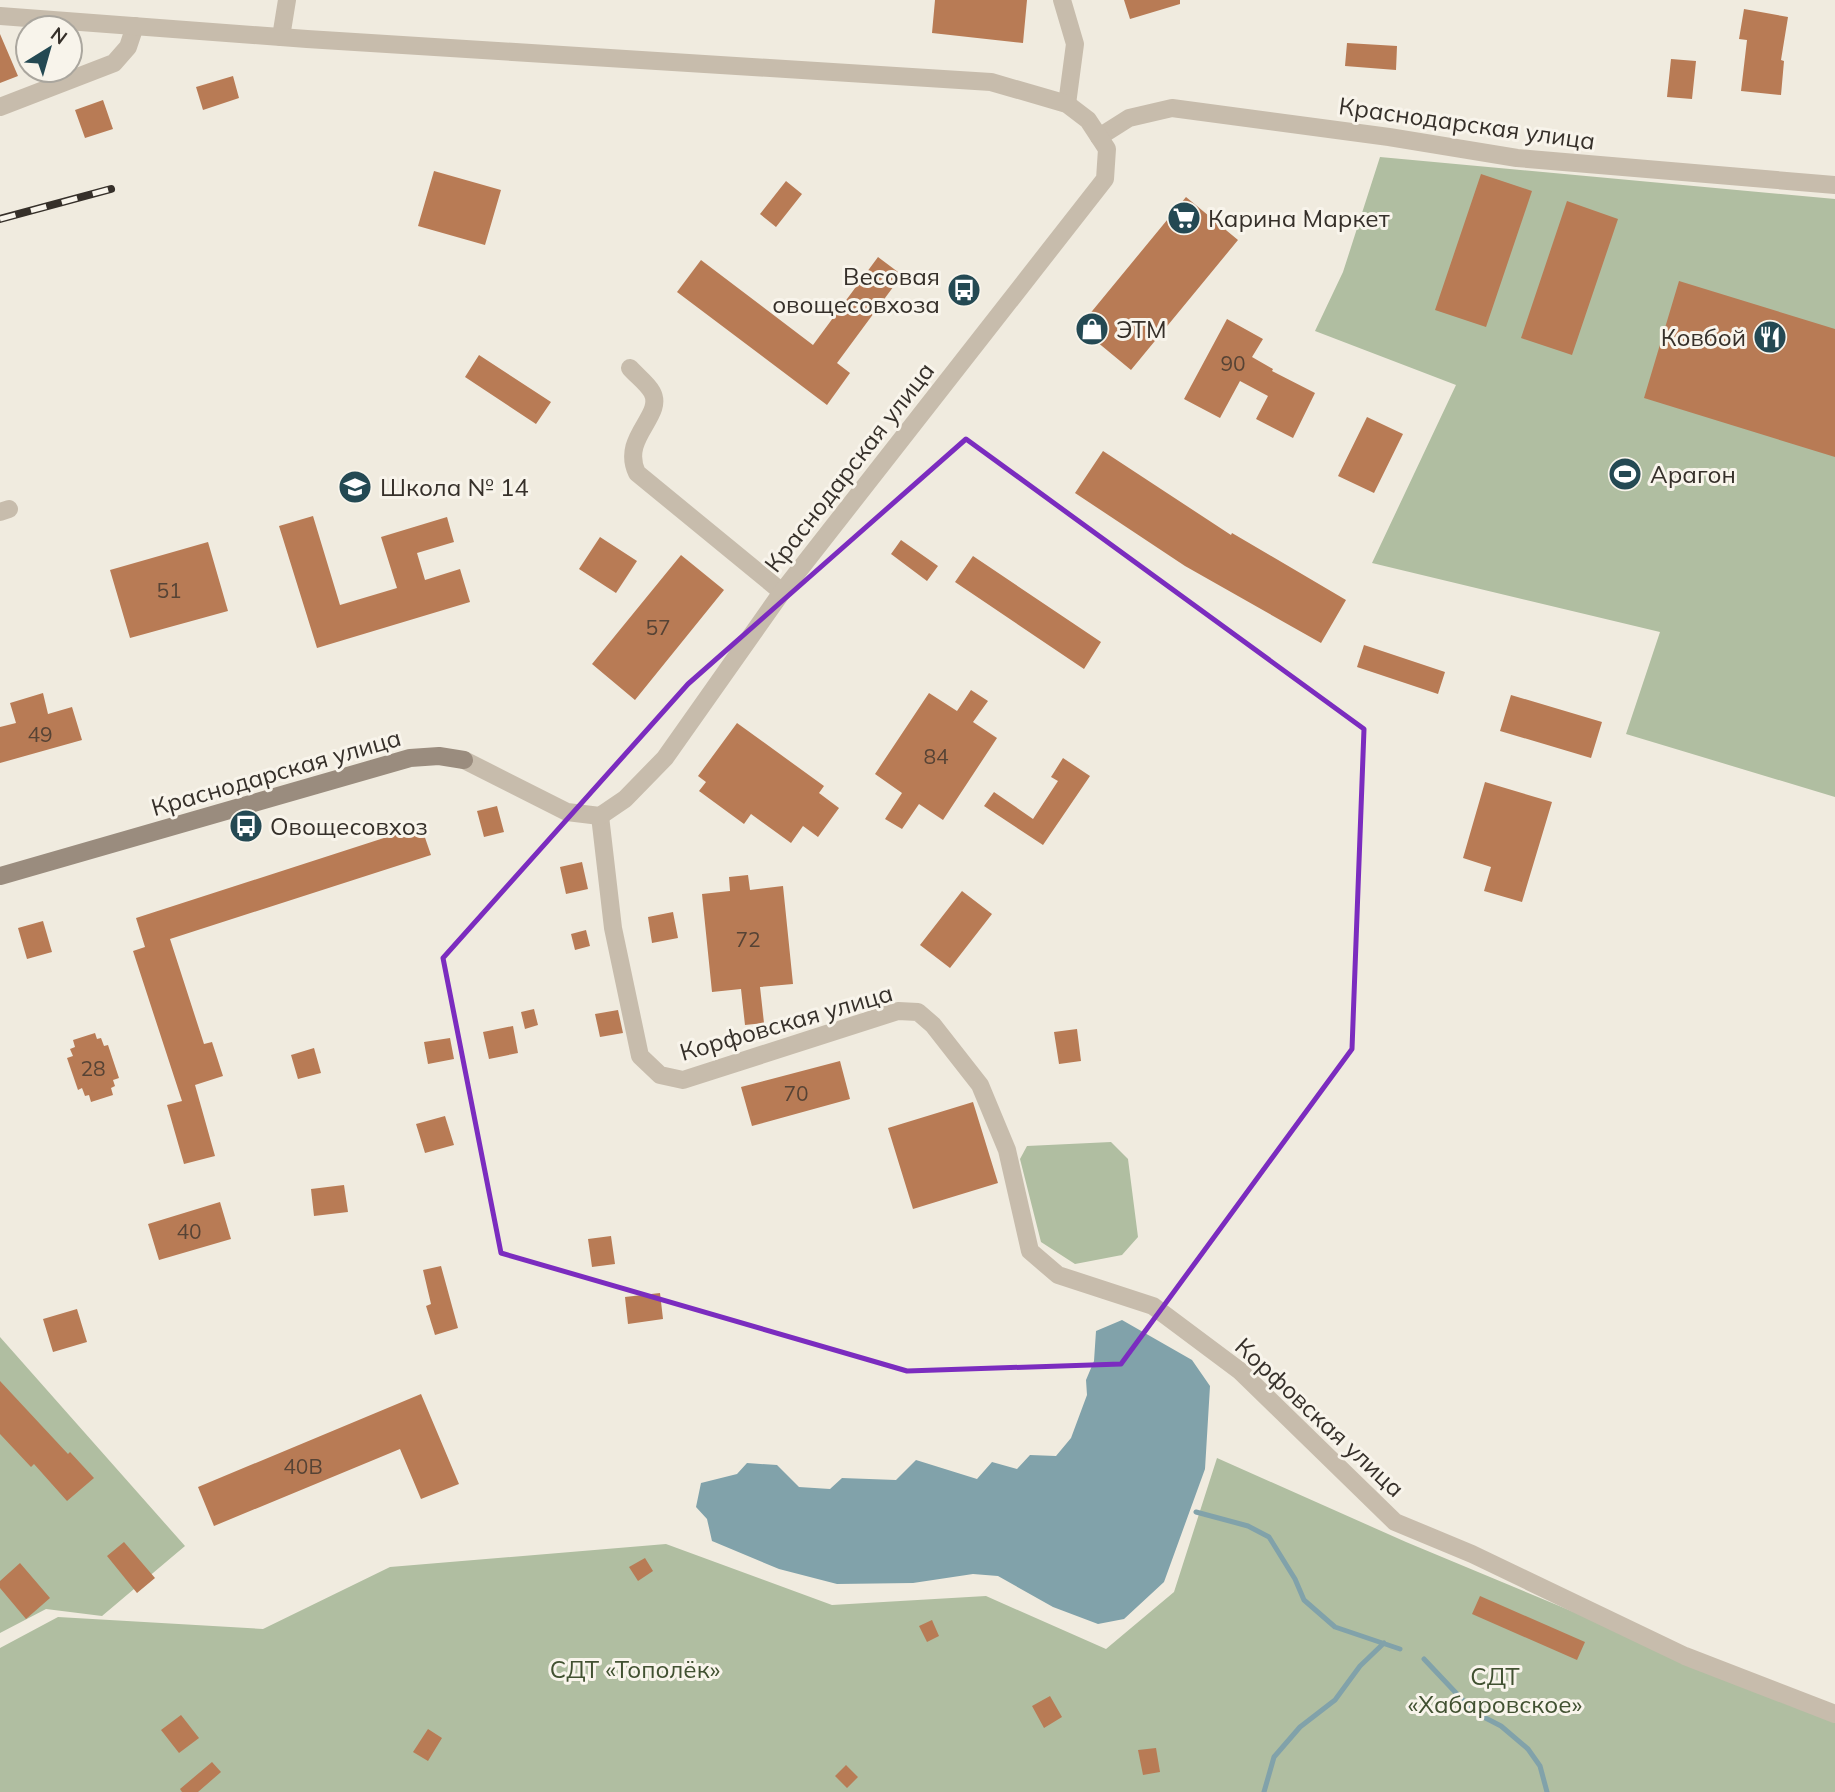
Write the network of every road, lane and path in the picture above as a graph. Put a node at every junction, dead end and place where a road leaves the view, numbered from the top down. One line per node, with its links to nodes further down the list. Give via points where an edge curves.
1 (287, 0): 5 (street)
2 (1062, 0): 6 (street, via 1075,44)
3 (0, 16): 4 (street)
4 (135, 26): 5 (street); 7 (street, via 128,47 114,63)
5 (281, 37): 6 (street, via 991,82)
6 (1067, 104): 8 (street, via 1088,120)
7 (0, 107)
8 (1099, 136): 9 (street, Краснодарская улица, via 1129,118 1172,108 1517,158); 11 (street, Краснодарская улица, via 1107,149 1105,179)
9 (1835, 185)
10 (630, 368): 11 (street, via 654,394 654,404 632,450 637,473)
11 (782, 592): 13 (street, Краснодарская улица, via 665,758 625,799)
12 (464, 760): 13 (street, Краснодарская улица, via 567,812); 14 (main road, Краснодарская улица, via 410,758)
13 (600, 816): 15 (street, Корфовская улица, via 613,928 640,1056 660,1075 683,1080 898,1011 918,1012 980,1085 1007,1150 1030,1251 1058,1275 1153,1306 1164,1314 1240,1371 1395,1522 1472,1553 1685,1656)
14 (0, 876)
15 (1835, 1714)

